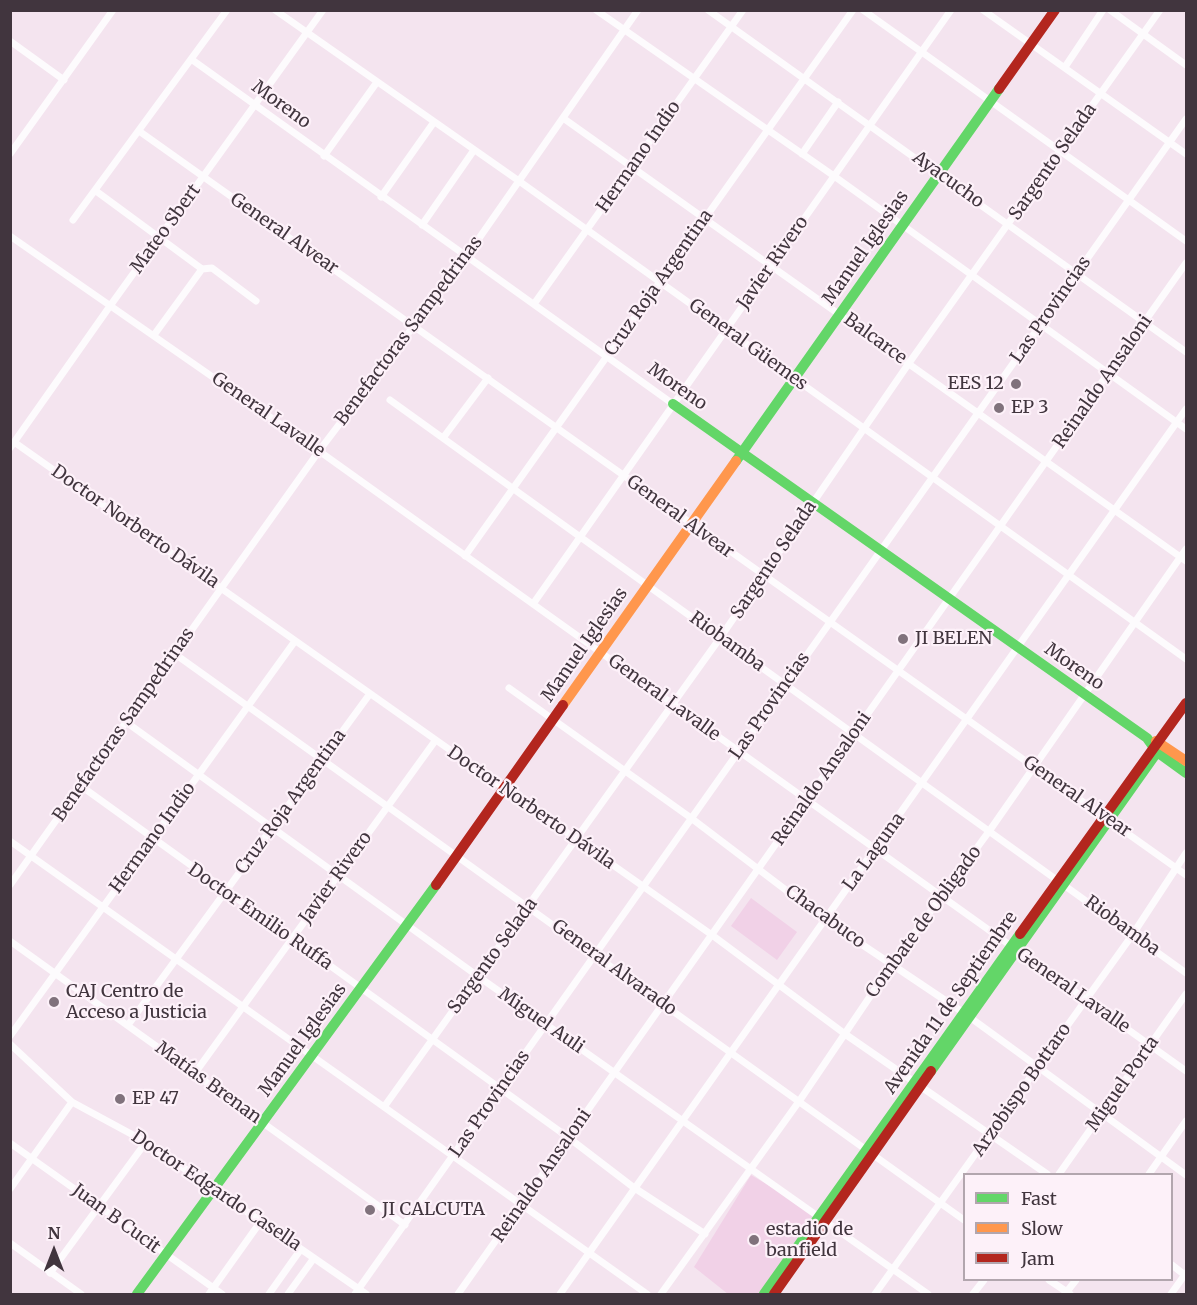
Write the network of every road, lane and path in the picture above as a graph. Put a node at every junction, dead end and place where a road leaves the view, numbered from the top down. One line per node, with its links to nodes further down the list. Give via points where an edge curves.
1 (113, 10): 29 (street)
2 (227, 10): 24 (street)
3 (275, 10): 19 (street, General Güemes)
4 (323, 10): 19 (street, Mateo Sbert)
5 (596, 10): 18 (street)
6 (638, 10): 18 (street, Benefactoras Sampedrinas)
7 (708, 10): 17 (street, Ayacucho)
8 (743, 10): 17 (street, Hermano Indio)
9 (854, 10): 28 (street, Cruz Roja Argentina)
10 (863, 10): 23 (street)
11 (951, 10): 23 (street, Javier Rivero)
12 (983, 10): 22 (street)
13 (1055, 10): 22 (street, Manuel Iglesias)
14 (1103, 10): 26 (street)
15 (1110, 10): 20 (street)
16 (1160, 10): 20 (street, Sargento Selada)
17 (732, 27): 27 (street, Hermano Indio); 28 (street, Ayacucho)
18 (624, 31): 27 (street); 35 (street, Benefactoras Sampedrinas)
19 (307, 33): 30 (street, General Güemes); 34 (street, Mateo Sbert)
20 (1143, 34): 25 (street); 31 (street, Sargento Selada)
21 (10, 41): 29 (street)
22 (1030, 44): 26 (street); 32 (street, Manuel Iglesias)
23 (922, 52): 32 (street); 38 (street, Javier Rivero)
24 (191, 59): 34 (street, Moreno); 40 (street)
25 (1186, 65)
26 (1065, 67): 31 (street)
27 (694, 79): 39 (street); 48 (street, Hermano Indio)
28 (805, 79): 33 (street, Ayacucho); 39 (street, Cruz Roja Argentina)
29 (64, 80): 44 (street)
30 (377, 82): 37 (street, General Güemes); 47 (street)
31 (1101, 93): 41 (street); 43 (street, Sargento Selada)
32 (990, 101): 43 (street); 49 (street, Manuel Iglesias)
33 (838, 102): 38 (street, Ayacucho); 45 (street)
34 (255, 107): 47 (street, Moreno); 50 (street, Mateo Sbert)
35 (563, 118): 48 (street, Balcarce); 52 (street, Benefactoras Sampedrinas)
36 (1186, 119): 41 (street, Las Provincias)
37 (434, 122): 42 (street, General Güemes); 54 (street)
38 (871, 125): 49 (street, Ayacucho); 51 (street, Javier Rivero)
39 (766, 130): 45 (street); 56 (street, Cruz Roja Argentina)
40 (139, 131): 50 (street, General Alvear); 53 (street)
41 (1170, 143): 46 (street); 55 (street, Las Provincias)
42 (474, 150): 52 (street, General Güemes); 59 (street)
43 (1059, 152): 55 (street); 58 (street, Sargento Selada)
44 (10, 154)
45 (802, 154): 51 (street)
46 (1186, 154)
47 (324, 156): 54 (street, Moreno)
48 (633, 167): 56 (street, Balcarce); 61 (street, Hermano Indio)
49 (940, 174): 58 (street, Ayacucho); 60 (street, Manuel Iglesias)
50 (204, 177): 63 (street, Mateo Sbert); 77 (street, General Alvear)
51 (834, 177): 60 (street); 67 (street, Javier Rivero)
52 (519, 181): 61 (street, General Güemes); 65 (street, Benefactoras Sampedrinas)
53 (96, 191): 57 (street); 63 (street)
54 (381, 197): 59 (street, Moreno)
55 (1129, 201): 64 (street); 69 (street, Las Provincias)
56 (705, 219): 67 (street, Balcarce); 71 (street, Cruz Roja Argentina)
57 (73, 220)
58 (1009, 224): 69 (street, Ayacucho); 70 (street, Sargento Selada)
59 (422, 225): 65 (street, Moreno)
60 (903, 226): 70 (street); 75 (street, Manuel Iglesias)
61 (587, 230): 71 (street, General Güemes); 73 (street, Hermano Indio)
62 (10, 236): 74 (street, General Lavalle)
63 (160, 238): 68 (street); 74 (street, Mateo Sbert)
64 (1186, 241)
65 (466, 257): 73 (street, Moreno); 77 (street, Benefactoras Sampedrinas)
66 (1186, 263): 76 (street, Reinaldo Ansaloni)
67 (772, 265): 75 (street, Balcarce); 79 (street, Javier Rivero)
68 (202, 268): 72 (street, via 212,268); 80 (street)
69 (1077, 273): 76 (street, Ayacucho); 78 (street, Las Provincias)
70 (972, 275): 78 (street); 83 (street, Sargento Selada)
71 (660, 282): 79 (street, General Güemes); 82 (street, Cruz Roja Argentina)
72 (256, 301)
73 (534, 304): 82 (street, Moreno)
74 (110, 306): 80 (street, General Lavalle); 96 (street, Mateo Sbert)
75 (840, 314): 83 (street, Balcarce); 86 (street, Manuel Iglesias)
76 (1145, 323): 81 (street, Ayacucho); 84 (street, Reinaldo Ansaloni)
77 (414, 326): 85 (street, General Alvear); 97 (street, Benefactoras Sampedrinas)
78 (1040, 326): 84 (street); 90 (street, Las Provincias)
79 (726, 330): 86 (street, General Güemes); 88 (street, Javier Rivero)
80 (154, 335): 97 (street, General Lavalle)
81 (1186, 352)
82 (607, 357): 88 (street, Moreno); 92 (street, Cruz Roja Argentina)
83 (909, 363): 90 (street, Balcarce); 93 (street, Sargento Selada)
84 (1109, 372): 91 (street); 99 (street, Reinaldo Ansaloni)
85 (488, 378): 92 (street, General Alvear); 95 (street)
86 (794, 379): 93 (street, General Güemes); 98 (street, Manuel Iglesias)
87 (390, 400): 95 (street, Riobamba)
88 (674, 404): 98 (street, Moreno); 100 (street, Javier Rivero)
89 (1186, 409): 91 (street, La Laguna)
90 (978, 411): 99 (street, Balcarce); 101 (street, Las Provincias)
91 (1177, 422): 94 (street); 104 (street, La Laguna)
92 (556, 428): 100 (street, General Alvear); 102 (street, Cruz Roja Argentina)
93 (864, 428): 101 (street, General Güemes); 103 (street, Sargento Selada)
94 (1186, 429)
95 (443, 438): 102 (street, Riobamba)
96 (12, 445): 115 (street, Doctor Norberto Dávila)
97 (319, 451): 110 (street, General Lavalle); 115 (street, Benefactoras Sampedrinas)
98 (742, 453): 103 (street, Moreno); 105 (street, Manuel Iglesias)
99 (1047, 460): 104 (street, Balcarce); 106 (street, Reinaldo Ansaloni)
100 (623, 476): 105 (street, General Alvear); 107 (street, Javier Rivero)
101 (932, 477): 106 (street, General Güemes); 109 (street, Las Provincias)
102 (513, 488): 107 (street, Riobamba); 110 (street, Cruz Roja Argentina)
103 (813, 503): 109 (street, Moreno); 113 (street, Sargento Selada)
104 (1116, 509): 111 (street, Balcarce); 112 (street, La Laguna)
105 (691, 525): 113 (street, General Alvear); 114 (street, Manuel Iglesias)
106 (1000, 526): 112 (street, General Güemes); 116 (street, Reinaldo Ansaloni)
107 (580, 537): 114 (street, Riobamba); 117 (street, Javier Rivero)
108 (1186, 549): 111 (street, Combate de Obligado)
109 (879, 551): 116 (street, Moreno); 118 (street, Las Provincias)
110 (465, 556): 117 (street, General Lavalle)
111 (1184, 559): 119 (street, Combate de Obligado)
112 (1070, 576): 119 (street, General Güemes); 122 (street, La Laguna)
113 (763, 577): 118 (street, General Alvear); 120 (street, Sargento Selada)
114 (648, 585): 120 (street, Riobamba); 123 (street, Manuel Iglesias)
115 (222, 588): 121 (street, Doctor Norberto Dávila); 124 (street, Benefactoras Sampedrinas)
116 (948, 600): 122 (street, Moreno); 126 (street, Reinaldo Ansaloni)
117 (533, 604): 123 (street, General Lavalle)
118 (830, 621): 126 (street, General Alvear); 127 (street, Las Provincias)
119 (1134, 623): 125 (street, General Güemes); 129 (street, Combate de Obligado)
120 (720, 638): 127 (street, Riobamba); 132 (street, Sargento Selada)
121 (296, 641): 130 (street, Doctor Norberto Dávila); 133 (street, Hermano Indio)
122 (1019, 648): 129 (street, Moreno); 135 (street, La Laguna)
123 (600, 652): 132 (street, General Lavalle); 134 (street, Manuel Iglesias)
124 (175, 654): 133 (street, General Alvarado); 136 (street, Benefactoras Sampedrinas)
125 (1186, 659)
126 (899, 670): 135 (street, General Alvear); 137 (street, Reinaldo Ansaloni)
127 (785, 684): 137 (street, Riobamba); 140 (street, Las Provincias)
128 (509, 688): 134 (street, Chacabuco)
129 (1084, 694): 139 (street, Moreno); 143 (street, Combate de Obligado)
130 (369, 695): 138 (street, Doctor Norberto Dávila); 141 (street, Cruz Roja Argentina)
131 (1186, 703): 139 (street, Avenida 11 de Septiembre)
132 (673, 704): 140 (street, General Lavalle); 144 (street, Sargento Selada)
133 (248, 706): 141 (street, General Alvarado); 146 (street, Hermano Indio)
134 (553, 719): 144 (street, Chacabuco); 149 (street, Manuel Iglesias)
135 (969, 719): 143 (street, General Alvear); 147 (street, La Laguna)
136 (126, 722): 146 (street, Miguel Auli); 148 (street, Benefactoras Sampedrinas)
137 (854, 734): 147 (street, Riobamba); 150 (street, Reinaldo Ansaloni)
138 (435, 741): 149 (street, Doctor Norberto Dávila); 151 (street, Javier Rivero)
139 (1155, 744): 142 (street); 145 (street); 153 (street, Avenida 11 de Septiembre)
140 (738, 751): 150 (street, General Lavalle); 152 (street, Las Provincias)
141 (321, 759): 151 (street, General Alvarado); 154 (street, Cruz Roja Argentina)
142 (1186, 761)
143 (1033, 767): 153 (street, General Alvear); 155 (street, Combate de Obligado)
144 (626, 771): 152 (street, Chacabuco); 157 (street, Sargento Selada)
145 (1186, 772)
146 (199, 774): 154 (street, Miguel Auli); 156 (street, Hermano Indio)
147 (923, 783): 155 (street, Riobamba); 159 (street, La Laguna)
148 (81, 786): 156 (street, Doctor Emilio Ruffa); 161 (street, Benefactoras Sampedrinas)
149 (504, 789): 157 (street, Doctor Norberto Dávila); 162 (street, Manuel Iglesias)
150 (807, 800): 159 (street, General Lavalle); 163 (street, Reinaldo Ansaloni)
151 (388, 807): 162 (street, General Alvarado); 165 (street, Javier Rivero)
152 (692, 818): 163 (street, Chacabuco); 169 (street, Las Provincias)
153 (1106, 818): 164 (street, General Alvear); 167 (street, Avenida 11 de Septiembre)
154 (273, 826): 165 (street, Miguel Auli); 170 (street, Cruz Roja Argentina)
155 (990, 830): 167 (street, Riobamba); 171 (street, Combate de Obligado)
156 (152, 839): 170 (street, Doctor Emilio Ruffa); 172 (street, Hermano Indio)
157 (577, 840): 169 (street, Doctor Norberto Dávila); 173 (street, Sargento Selada)
158 (10, 841): 161 (street)
159 (876, 850): 171 (street, General Lavalle); 174 (street, La Laguna)
160 (1186, 854): 164 (street, Arzobispo Bottaro)
161 (31, 855): 168 (street, Benefactoras Sampedrinas); 172 (street)
162 (456, 855): 173 (street, General Alvarado); 175 (street, Manuel Iglesias)
163 (759, 868): 174 (street, Chacabuco); 177 (street, Reinaldo Ansaloni)
164 (1176, 868): 166 (street, General Alvear); 176 (street, Arzobispo Bottaro)
165 (339, 873): 175 (street, Miguel Auli); 178 (street, Javier Rivero)
166 (1186, 875)
167 (1062, 881): 176 (street, Riobamba); 180 (street, Avenida 11 de Septiembre)
168 (10, 885)
169 (643, 887): 177 (street, Doctor Norberto Dávila); 181 (street, Las Provincias)
170 (224, 892): 178 (street, Doctor Emilio Ruffa); 182 (street, Cruz Roja Argentina)
171 (942, 896): 180 (street, General Lavalle); 183 (street, Combate de Obligado)
172 (103, 907): 182 (street); 184 (street, Hermano Indio)
173 (529, 907): 181 (street, General Alvarado); 186 (street, Sargento Selada)
174 (824, 919): 183 (street, Chacabuco); 187 (street, La Laguna)
175 (408, 924): 186 (street, Miguel Auli); 188 (street, Manuel Iglesias)
176 (1133, 934): 185 (street, Riobamba); 190 (street, Arzobispo Bottaro)
177 (712, 935): 187 (street, Doctor Norberto Dávila); 191 (street, Reinaldo Ansaloni)
178 (291, 940): 188 (street, Doctor Emilio Ruffa); 192 (street, Javier Rivero)
179 (10, 941): 184 (street, Matías Brenan)
180 (1014, 949): 190 (street, General Lavalle); 193 (street, Avenida 11 de Septiembre)
181 (595, 954): 191 (street, General Alvarado); 195 (street, Las Provincias)
182 (176, 959): 192 (street); 194 (street, Cruz Roja Argentina)
183 (892, 964): 193 (street, Chacabuco); 196 (street, Combate de Obligado)
184 (56, 973): 194 (street, Matías Brenan); 197 (street, Hermano Indio)
185 (1186, 973)
186 (479, 977): 195 (street, Miguel Auli); 198 (street, Sargento Selada)
187 (777, 984): 196 (street, Doctor Norberto Dávila); 201 (street, La Laguna)
188 (361, 988): 198 (street, Doctor Emilio Ruffa); 202 (street, Manuel Iglesias)
189 (1186, 994): 200 (street, Miguel Porta)
190 (1086, 999): 200 (street, General Lavalle); 203 (street, Arzobispo Bottaro)
191 (663, 1004): 201 (street, General Alvarado); 206 (street, Reinaldo Ansaloni)
192 (243, 1006): 202 (street); 205 (street, Javier Rivero)
193 (967, 1015): 203 (street, Chacabuco); 207 (street, Avenida 11 de Septiembre)
194 (128, 1025): 205 (street, Matías Brenan)
195 (547, 1025): 206 (street, Miguel Auli); 208 (street, Las Provincias)
196 (845, 1034): 207 (street, Doctor Norberto Dávila); 209 (street, Combate de Obligado)
197 (10, 1036)
198 (431, 1040): 208 (street, Doctor Emilio Ruffa); 211 (street, Sargento Selada)
199 (10, 1044): 210 (street, Doctor Edgardo Casella)
200 (1150, 1045): 204 (street, General Lavalle); 212 (street, Miguel Porta)
201 (730, 1052): 209 (street, General Alvarado); 213 (street, La Laguna)
202 (312, 1056): 211 (street); 215 (street, Manuel Iglesias)
203 (1038, 1067): 212 (street, Chacabuco); 216 (street, Arzobispo Bottaro)
204 (1186, 1071)
205 (195, 1073): 215 (street, Matías Brenan)
206 (615, 1073): 213 (street, Miguel Auli); 217 (street, Reinaldo Ansaloni)
207 (918, 1085): 216 (street, Doctor Norberto Dávila); 220 (street, Avenida 11 de Septiembre)
208 (500, 1090): 217 (street, Doctor Emilio Ruffa); 221 (street, Las Provincias)
209 (800, 1100): 220 (street, General Alvarado); 224 (street, Combate de Obligado)
210 (72, 1102): 218 (street, Doctor Edgardo Casella); 223 (street)
211 (384, 1107): 221 (street)
212 (1102, 1115): 222 (street, Chacabuco); 228 (street, Miguel Porta)
213 (681, 1121): 224 (street, Miguel Auli); 232 (street, La Laguna)
214 (1186, 1121): 222 (street)
215 (263, 1123): 231 (street, Manuel Iglesias); 240 (street, Matías Brenan)
216 (990, 1135): 225 (street, Arzobispo Bottaro); 227 (street, Doctor Norberto Dávila)
217 (569, 1138): 232 (street, Doctor Emilio Ruffa); 235 (street, Reinaldo Ansaloni)
218 (146, 1142): 231 (street, Doctor Edgardo Casella); 236 (street)
219 (10, 1143): 223 (street, Juan B Cucit)
220 (870, 1153): 234 (street, General Alvarado); 237 (street, Avenida 11 de Septiembre)
221 (453, 1156): 235 (street); 240 (street, Las Provincias)
222 (1161, 1157): 229 (street); 230 (street, Chacabuco)
223 (32, 1159): 233 (street); 236 (street, Juan B Cucit)
224 (751, 1169): 237 (street, Miguel Auli); 241 (street, Combate de Obligado)
225 (963, 1173)
226 (963, 1173): 234 (street, Arzobispo Bottaro)
227 (1046, 1173)
228 (1060, 1173)
229 (1150, 1173)
230 (1186, 1176)
231 (214, 1187): 239 (street, Doctor Edgardo Casella); 245 (street, Manuel Iglesias)
232 (633, 1188): 241 (street, Doctor Emilio Ruffa); 244 (street, La Laguna)
233 (10, 1189)
234 (941, 1204): 238 (street, General Alvarado); 248 (street, Arzobispo Bottaro)
235 (521, 1205): 244 (street); 262 (street, Reinaldo Ansaloni)
236 (99, 1206): 245 (street, Juan B Cucit); 249 (street)
237 (823, 1218): 248 (street, Miguel Auli); 266 (street, Avenida 11 de Septiembre); 267 (street, Avenida 11 de Septiembre)
238 (963, 1219)
239 (261, 1221): 243 (street, Doctor Edgardo Casella); 254 (street)
240 (405, 1224): 255 (street, Las Provincias)
241 (705, 1234): 265 (street, Combate de Obligado)
242 (10, 1243): 249 (street)
243 (301, 1249): 246 (street, Doctor Edgardo Casella); 259 (street)
244 (590, 1253): 263 (street, La Laguna); 264 (street)
245 (166, 1255): 254 (street, Juan B Cucit); 257 (street, Manuel Iglesias)
246 (314, 1258): 255 (street, Doctor Edgardo Casella); 260 (street)
247 (1173, 1266): 250 (street)
248 (892, 1269): 268 (street, Arzobispo Bottaro); 269 (street, Miguel Auli)
249 (50, 1273): 256 (street)
250 (1186, 1275): 272 (street)
251 (983, 1281): 270 (street)
252 (1050, 1281): 271 (street)
253 (1075, 1281): 271 (street)
254 (211, 1292): 258 (street, Juan B Cucit)
255 (357, 1292): 261 (street, Doctor Edgardo Casella)
256 (81, 1294)
257 (138, 1294)
258 (222, 1294)
259 (269, 1294)
260 (288, 1294)
261 (366, 1294)
262 (458, 1294)
263 (560, 1294)
264 (647, 1294)
265 (662, 1294)
266 (764, 1294)
267 (774, 1294)
268 (875, 1294)
269 (928, 1294)
270 (973, 1294)
271 (1067, 1294)
272 (1171, 1294)

